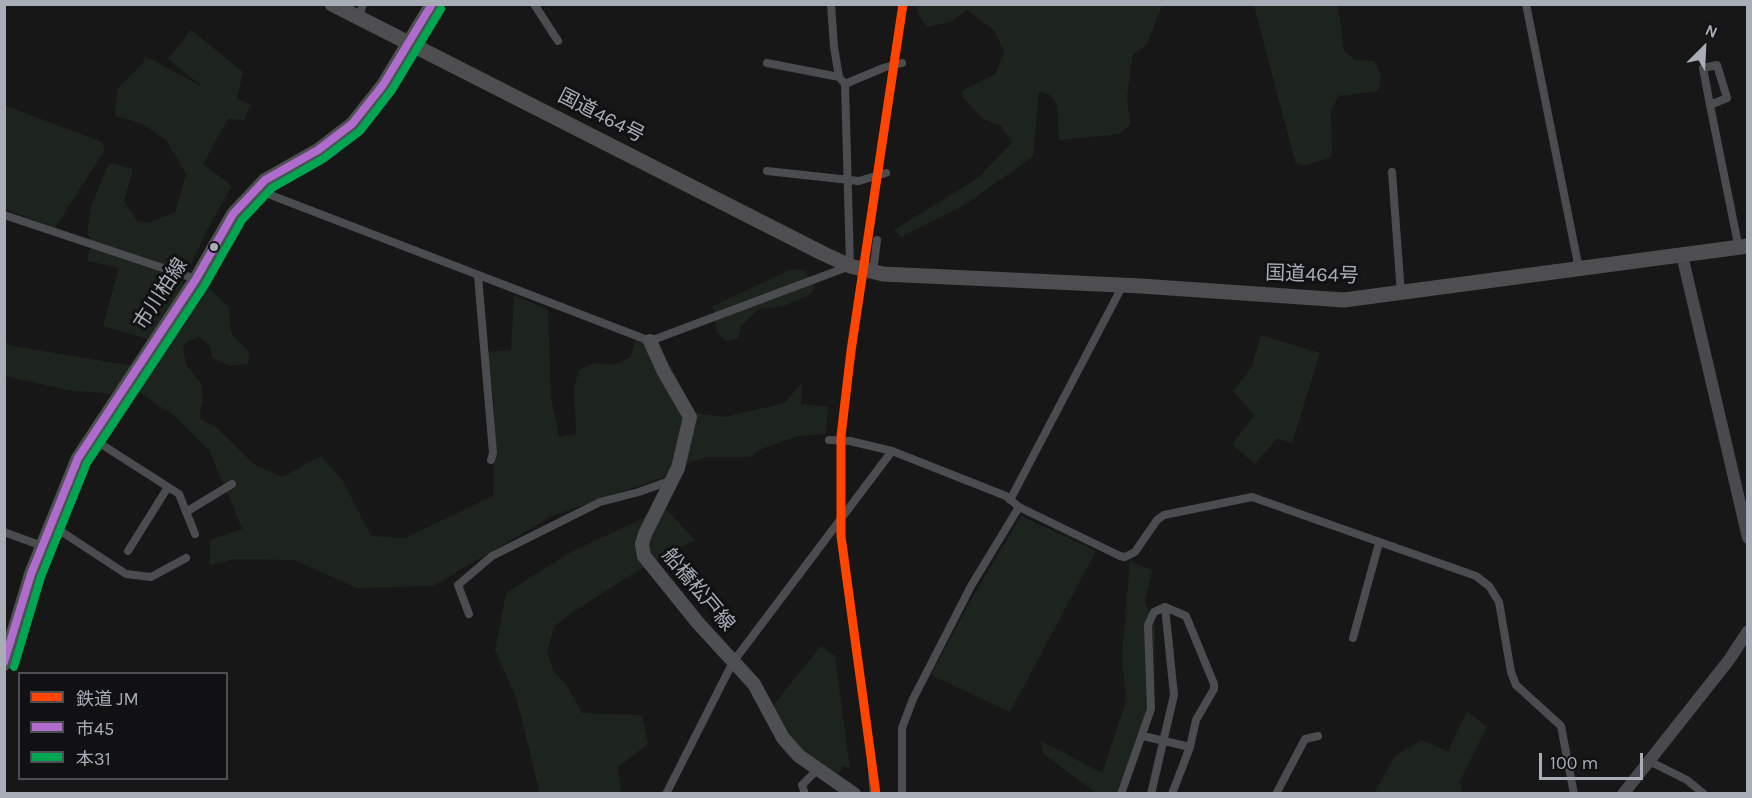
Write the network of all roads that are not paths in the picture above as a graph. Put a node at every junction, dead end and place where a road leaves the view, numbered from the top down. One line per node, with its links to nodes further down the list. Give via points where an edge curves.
1 (332, 4): 6 (highway, 国道464号)
2 (432, 4): 8 (main road, 市川柏線)
3 (534, 4): 7 (street)
4 (831, 4): 11 (street)
5 (1526, 4): 23 (street)
6 (361, 11): 8 (highway, 国道464号)
7 (558, 41)
8 (409, 44): 17 (main road, 市川柏線, via 352,124 327,144); 22 (highway, 国道464号)
9 (767, 63): 11 (street)
10 (902, 63): 11 (street)
11 (842, 80): 16 (street)
12 (1710, 105): 12 (street, via 1703,68 1717,65 1727,98); 20 (street)
13 (767, 171): 16 (street)
14 (1392, 172): 28 (street)
15 (886, 174): 16 (street)
16 (848, 180): 22 (street)
17 (254, 188): 25 (street); 26 (main road, 市川柏線, via 233,214)
18 (4, 215): 26 (street)
19 (877, 240): 24 (street)
20 (1743, 247): 21 (highway, 国道464号)
21 (1682, 255): 23 (highway, 国道464号); 43 (street)
22 (850, 266): 24 (highway, 国道464号); 29 (street)
23 (1579, 270): 28 (highway, 国道464号)
24 (873, 272): 27 (highway, 国道464号)
25 (477, 276): 29 (street); 33 (street)
26 (196, 279): 30 (main road, 市川柏線)
27 (1123, 285): 28 (highway, 国道464号, via 1323,299); 37 (street)
28 (1401, 294)
29 (650, 341): 34 (main road, 船橋松戸線, via 690,417)
30 (90, 437): 36 (street); 40 (main road, 市川柏線)
31 (829, 440): 32 (street)
32 (892, 452): 37 (street, via 962,477); 52 (street)
33 (491, 460)
34 (673, 479): 49 (street, via 600,502 492,556 458,585); 52 (main road, 船橋松戸線, via 645,534 644,556)
35 (232, 484): 39 (street)
36 (168, 487): 39 (street, via 179,494); 46 (street)
37 (1010, 500): 38 (street)
38 (1019, 507): 44 (street, via 1125,557 1135,552 1164,515 1198,510 1243,496 1271,501); 64 (street, via 971,586 912,699 902,728)
39 (186, 512): 42 (street)
40 (50, 524): 45 (main road, 市川柏線); 47 (street, via 126,574 150,576)
41 (4, 532): 45 (street)
42 (195, 534)
43 (1748, 538)
44 (1379, 543): 51 (street); 69 (street, via 1476,576 1494,591 1501,608 1514,680 1561,726)
45 (42, 546): 53 (main road, 市川柏線)
46 (128, 551)
47 (186, 558)
48 (1165, 607): 54 (street, via 1154,612 1148,625 1151,709); 56 (street, via 1174,695); 57 (street, via 1186,616 1214,684 1196,720)
49 (469, 614)
50 (1748, 631): 58 (street)
51 (1353, 638)
52 (733, 662): 59 (main road, 船橋松戸線, via 754,684 783,738); 61 (street)
53 (4, 664)
54 (1143, 736): 56 (street); 65 (street)
55 (1318, 736): 68 (street, via 1305,739)
56 (1165, 741): 57 (street); 66 (street)
57 (1191, 747): 67 (street)
58 (1649, 761): 70 (street); 71 (street, via 1687,780)
59 (817, 770): 60 (main road, 船橋松戸線); 62 (street, via 802,784)
60 (842, 789): 63 (main road, 船橋松戸線)
61 (666, 794)
62 (805, 794)
63 (854, 794)
64 (902, 794)
65 (1121, 794)
66 (1151, 794)
67 (1172, 794)
68 (1276, 794)
69 (1574, 794)
70 (1623, 794)
71 (1704, 794)

